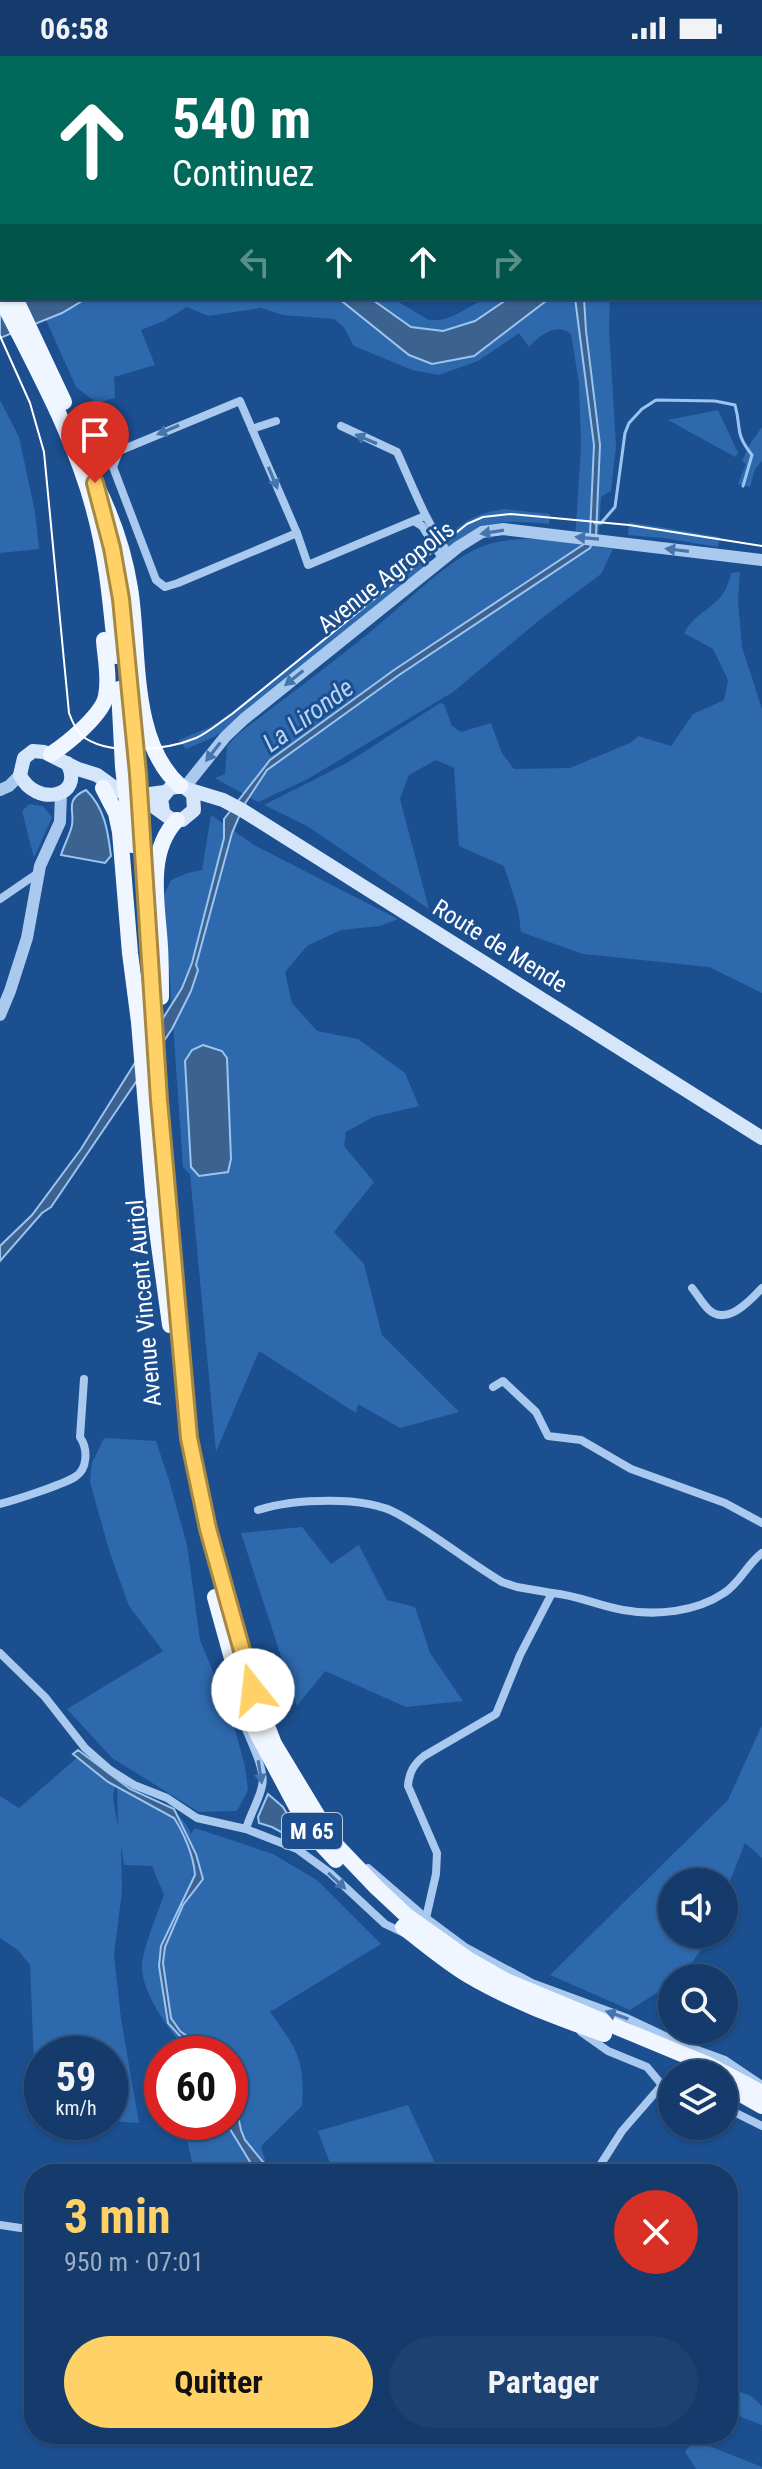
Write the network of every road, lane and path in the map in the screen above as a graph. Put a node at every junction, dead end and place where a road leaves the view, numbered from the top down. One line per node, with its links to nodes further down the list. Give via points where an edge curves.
1 (2, 300): 3 (main road, M 65)
2 (16, 300): 3 (main road, M 65)
3 (35, 354): 7 (main road, M 65); 8 (main road, M 65, via 86,453)
4 (276, 421): 6 (street)
5 (341, 426): 9 (street, one-way to 5, via 397,452)
6 (252, 429): 11 (street, one-way to 11); 11 (street, one-way to 11, via 240,401 119,451 113,467 156,580 165,587 178,583)
7 (66, 434): 14 (main road, M 65, via 94,507); 15 (main road, M 65, via 89,511 107,694 88,722)
8 (95, 483): 14 (main road, M 65, via 121,599); 21 (main road, M 65, via 126,566 146,727)
9 (425, 516): 10 (street); 12 (street)
10 (414, 521): 11 (street, via 308,565); 12 (street)
11 (297, 533)
12 (446, 557): 13 (street, Avenue Agropolis, one-way to 12, via 493,530 472,537); 21 (street, Avenue Agropolis, one-way to 21, via 235,727)
13 (762, 560)
14 (121, 655): 30 (main road, M 65, bridge)
15 (51, 754): 16 (main road); 18 (main road, via 33,751 21,763)
16 (67, 763): 17 (main road); 21 (main road, Route de Mende, via 119,791 142,795)
17 (71, 780): 20 (main road, via 86,779); 22 (main road)
18 (28, 785): 19 (street); 22 (main road, via 49,795); 26 (street, via 50,802)
19 (4, 788)
20 (103, 788): 25 (main road); 30 (main road, M 65, via 120,832 130,953)
21 (180, 789): 23 (main road, Route de Mende); 24 (main road, via 193,794); 25 (main road, via 161,799)
22 (61, 793): 26 (street)
23 (212, 797): 24 (main road); 31 (main road, Route de Mende, via 261,822)
24 (195, 805): 25 (main road, via 187,818)
25 (170, 816): 30 (main road, M 65, via 155,875 160,947)
26 (60, 822): 27 (street)
27 (38, 873): 28 (street); 29 (street, via 27,938)
28 (0, 899)
29 (0, 1015)
30 (152, 1039): 40 (main road, Avenue Vincent Auriol / M 65, via 184,1464); 43 (main road, Avenue Vincent Auriol / M 65, via 189,1438 208,1529 253,1690 274,1744)
31 (762, 1138)
32 (692, 1288): 33 (street, via 709,1311 721,1314 746,1306)
33 (762, 1288)
34 (84, 1379): 36 (street, via 80,1437 85,1464 77,1477)
35 (493, 1387): 38 (street, via 503,1381 536,1412 548,1436 581,1440 631,1469 725,1503)
36 (0, 1504)
37 (258, 1510): 41 (street, via 305,1501 378,1506 502,1582)
38 (762, 1523)
39 (762, 1553): 41 (street, via 727,1592 679,1610 622,1610)
40 (213, 1590): 44 (street, Avenue Vincent Auriol, one-way to 44, via 241,1723 263,1768 263,1784); 46 (main road, Avenue Vincent Auriol / M 65, via 248,1716 296,1806 349,1874)
41 (552, 1593): 45 (street, via 496,1714 424,1756 409,1775 408,1786 437,1853)
42 (0, 1653): 44 (street, via 110,1770 197,1818)
43 (317, 1816): 45 (street, Avenue Vincent Auriol, via 358,1860); 53 (main road, Avenue Vincent Auriol / M 65, via 334,1843 376,1887 469,1960)
44 (246, 1829): 46 (street, one-way to 46, via 297,1849 385,1924)
45 (426, 1918): 50 (street, Avenue Vincent Auriol, one-way to 45, via 725,2060 532,1983 465,1947)
46 (423, 1942): 47 (main road, Avenue Vincent Auriol / M 65, via 468,1974)
47 (557, 2017): 48 (main road, Avenue Vincent Auriol / M 65); 49 (street, Avenue Vincent Auriol, via 608,2051 647,2067)
48 (671, 2060)
49 (658, 2080)
50 (762, 2085)
51 (658, 2090): 57 (street)
52 (738, 2093): 54 (main road)
53 (762, 2093)
54 (762, 2106)
55 (738, 2114): 56 (street)
56 (762, 2126)
57 (601, 2164)
58 (0, 2225): 59 (street)
59 (24, 2229)

